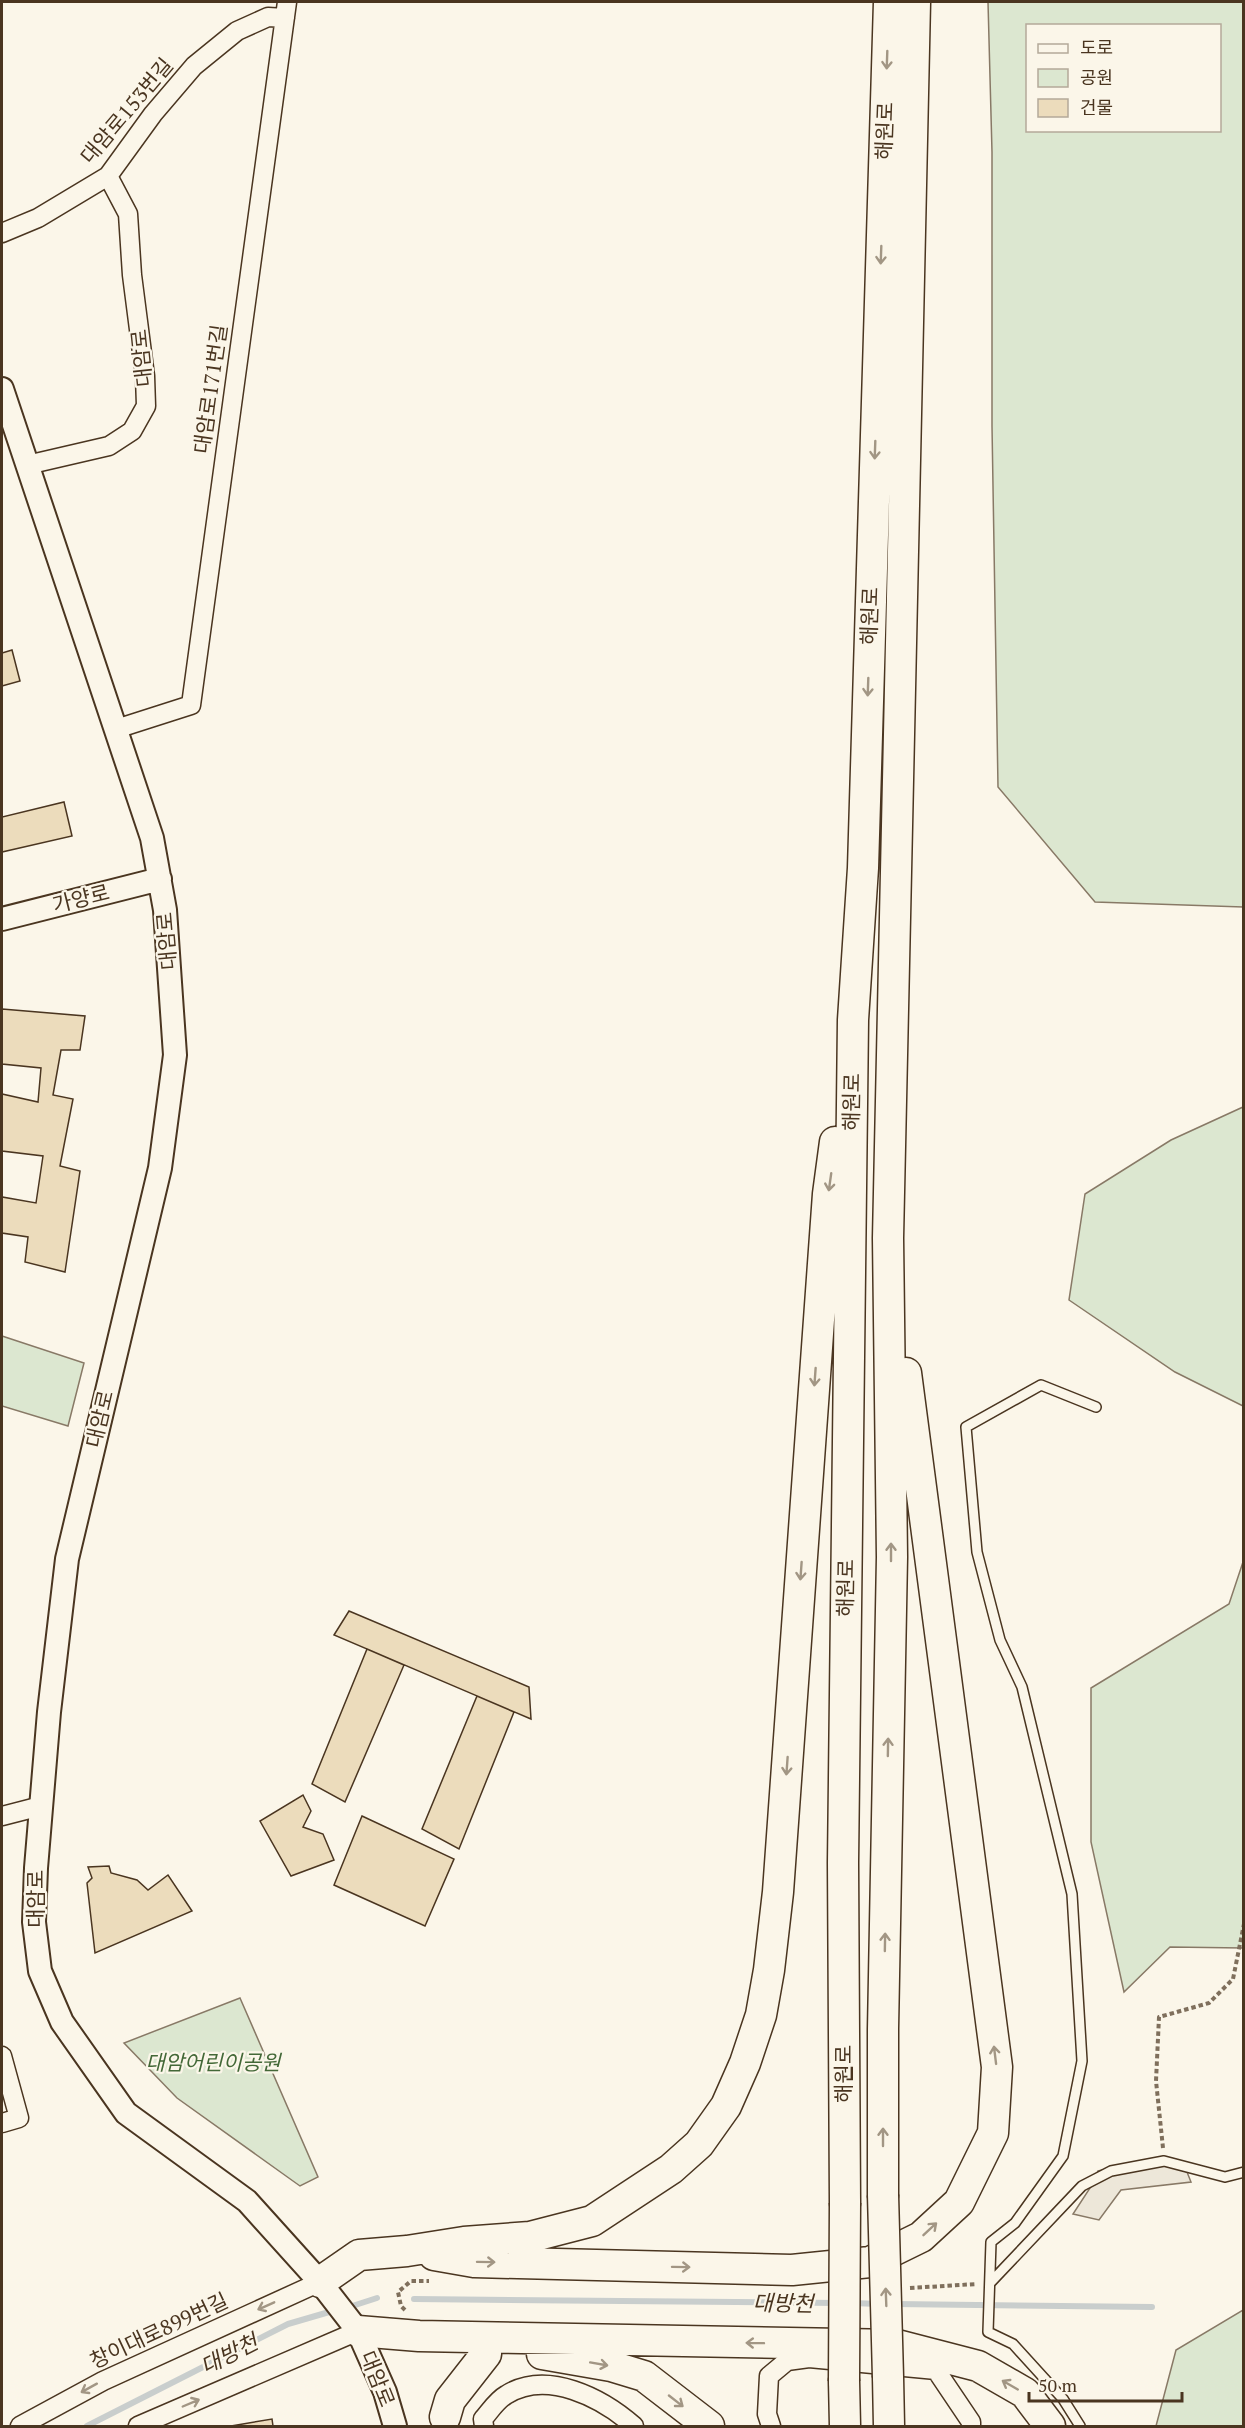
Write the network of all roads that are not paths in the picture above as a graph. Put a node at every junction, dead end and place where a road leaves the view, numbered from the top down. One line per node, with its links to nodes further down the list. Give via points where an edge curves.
1 (888, 2): 11 (highway, 해원로, one-way to 11, via 863,868)
2 (915, 2): 12 (highway, 해원로)
3 (286, 10): 4 (street, 대암로153번길, via 237,31 194,66); 8 (street, 대암로171번길, via 191,705)
4 (108, 176): 5 (street, 대암로153번길, via 38,218); 7 (street, 대암로, via 128,214 146,406 132,431 109,446)
5 (2, 233)
6 (2, 390): 7 (street, 대암로)
7 (27, 465): 8 (street, 대암로)
8 (116, 729): 9 (street, 대암로, via 152,838)
9 (160, 879): 10 (street, 가양로); 14 (street, 대암로, via 175,1055 160,1168 67,1559)
10 (2, 919)
11 (853, 1020): 19 (highway, one-way to 19, via 828,1194 778,1892 761,2015 745,2063 726,2106 699,2144 671,2169 592,2221 530,2237); 32 (highway, 해원로, bridge, via 843,1863)
12 (888, 1238): 19 (highway, one-way to 12, via 474,2262 745,2269 792,2270 870,2262 921,2237 958,2202 993,2133 997,2067); 33 (highway, 해원로, one-way to 12, bridge, via 883,2195 891,1557)
13 (1096, 1407): 21 (lane, via 1041,1385 966,1427 977,1552 1000,1640 1022,1687 1072,1894 1082,2061 1063,2156 1015,2223 991,2242)
14 (41, 1806): 15 (street); 20 (street, 대암로, via 34,1922 40,1971 62,2022 126,2113 247,2201)
15 (2, 1816)
16 (2, 2056): 17 (street, via 19,2118)
17 (2, 2123)
18 (1244, 2172): 21 (lane, via 1225,2177 1164,2161 1111,2170 1082,2186)
19 (407, 2251): 20 (highway, via 359,2255)
20 (320, 2282): 22 (street, 대암로); 25 (street, 창이대로899번길, one-way to 25, via 103,2381)
21 (990, 2283): 36 (lane, via 988,2332 1013,2344 1063,2399)
22 (358, 2331): 23 (highway, via 392,2350); 26 (street, one-way to 22); 27 (street, 대암로, via 385,2392); 35 (highway, one-way to 22, via 1024,2393 978,2366 897,2345 419,2336)
23 (486, 2354): 24 (highway, via 450,2400); 30 (highway, one-way to 30, via 546,2354 644,2376)
24 (447, 2422)
25 (20, 2427)
26 (138, 2427)
27 (395, 2427)
28 (484, 2427): 29 (street, via 483,2419 505,2395 533,2384 584,2393)
29 (634, 2427)
30 (709, 2427)
31 (771, 2427): 34 (street, via 767,2414 769,2376 787,2361 808,2358 936,2370)
32 (845, 2427)
33 (889, 2427)
34 (971, 2427)
35 (1050, 2427)
36 (1080, 2427)

